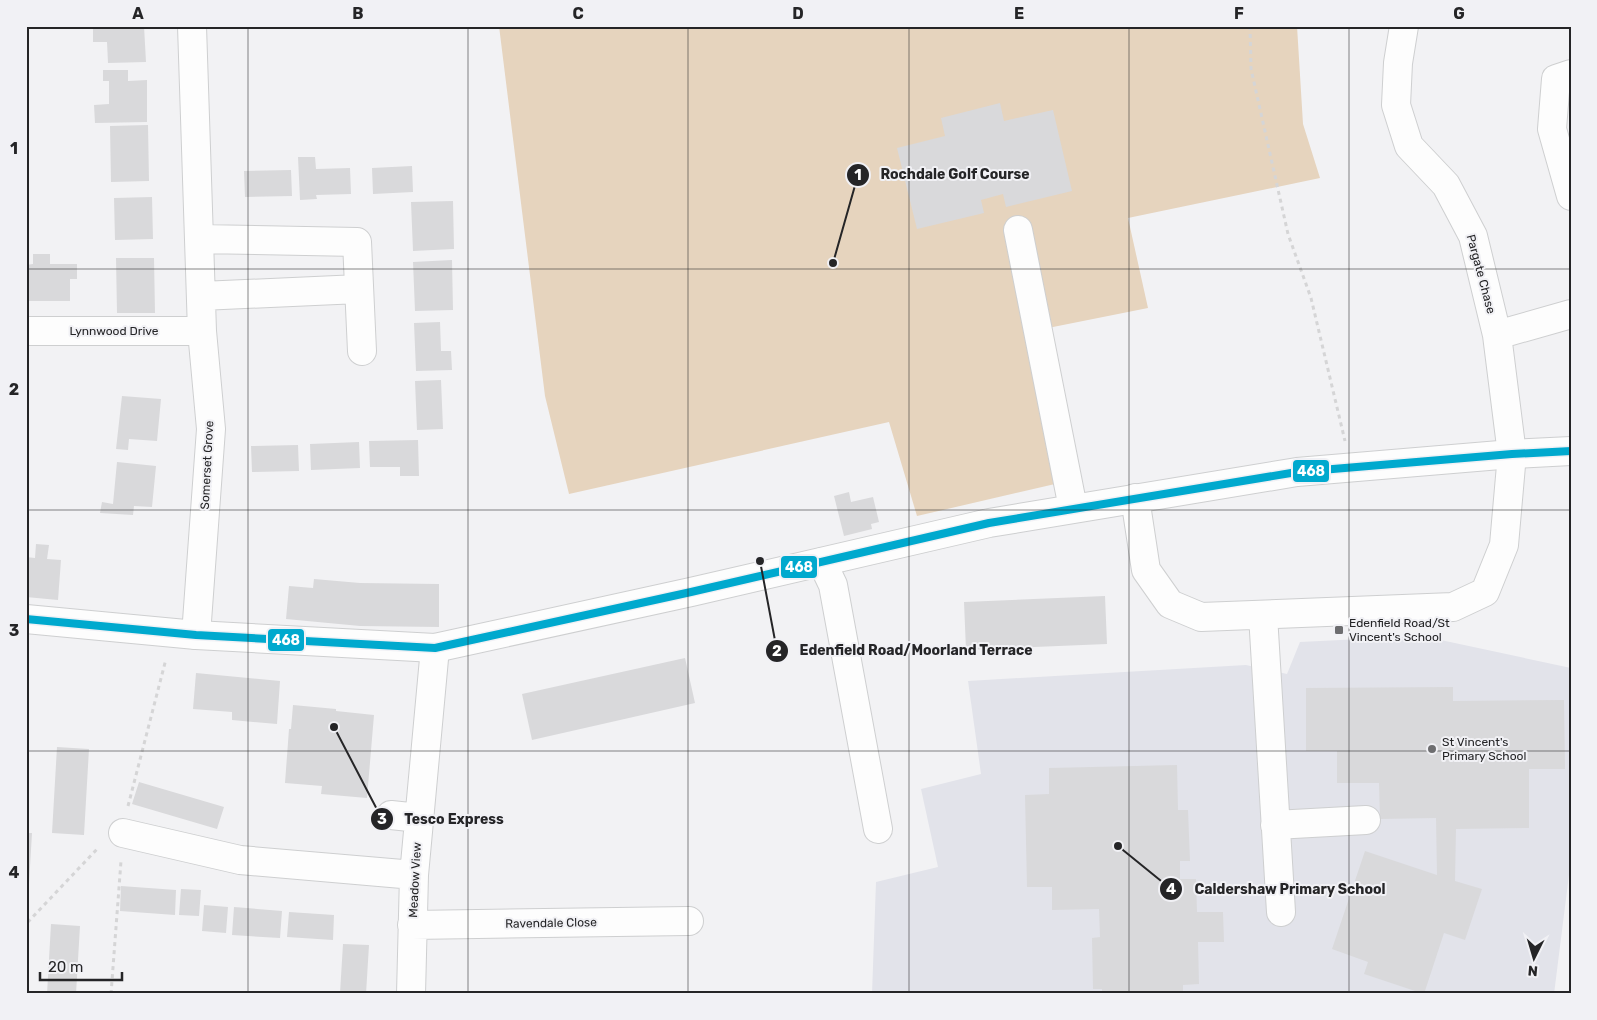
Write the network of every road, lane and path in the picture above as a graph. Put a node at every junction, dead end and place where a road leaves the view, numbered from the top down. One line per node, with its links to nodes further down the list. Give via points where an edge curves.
1 (192, 26): 7 (street, Somerset Grove)
2 (1250, 26): 17 (path, via 1251,69 1286,225 1311,298)
3 (1404, 26): 13 (street, Pargate Chase, via 1396,105 1409,146 1446,185 1473,236)
4 (1563, 77): 5 (street, via 1552,129)
5 (1571, 196)
6 (1018, 230): 19 (street)
7 (199, 239): 8 (street, via 357,242); 9 (street, Somerset Grove)
8 (359, 289): 9 (street); 14 (street)
9 (201, 296): 12 (street, Somerset Grove)
10 (1571, 314): 13 (street)
11 (26, 331): 12 (street, Lynnwood Drive)
12 (202, 331): 23 (street, Somerset Grove, via 211,429)
13 (1497, 335): 16 (street, Pargate Chase)
14 (362, 351)
15 (1571, 451): 16 (street)
16 (1512, 454): 17 (street); 21 (street, Pargate Chase, via 1504,545 1485,592 1453,607)
17 (1351, 468): 18 (street, via 1297,472)
18 (1135, 498): 19 (street); 21 (street, Pargate Chase, via 1146,570 1170,604 1201,617)
19 (1073, 508): 20 (street, via 989,523)
20 (822, 562): 24 (street); 29 (street, via 833,585)
21 (1263, 615): 28 (street)
22 (26, 619): 23 (street)
23 (184, 633): 24 (street); 30 (path, via 124,820)
24 (435, 648): 26 (street, Meadow View)
25 (392, 815): 26 (street)
26 (419, 818): 31 (street, Meadow View)
27 (1366, 820): 28 (street)
28 (1275, 825): 32 (street)
29 (878, 829)
30 (114, 837): 31 (street, via 240,860); 35 (path, via 27,923); 36 (path)
31 (414, 875): 34 (street, Meadow View)
32 (1281, 912)
33 (689, 921): 34 (street, Ravendale Close)
34 (412, 925): 37 (street, Meadow View)
35 (26, 930)
36 (110, 994)
37 (411, 994)

